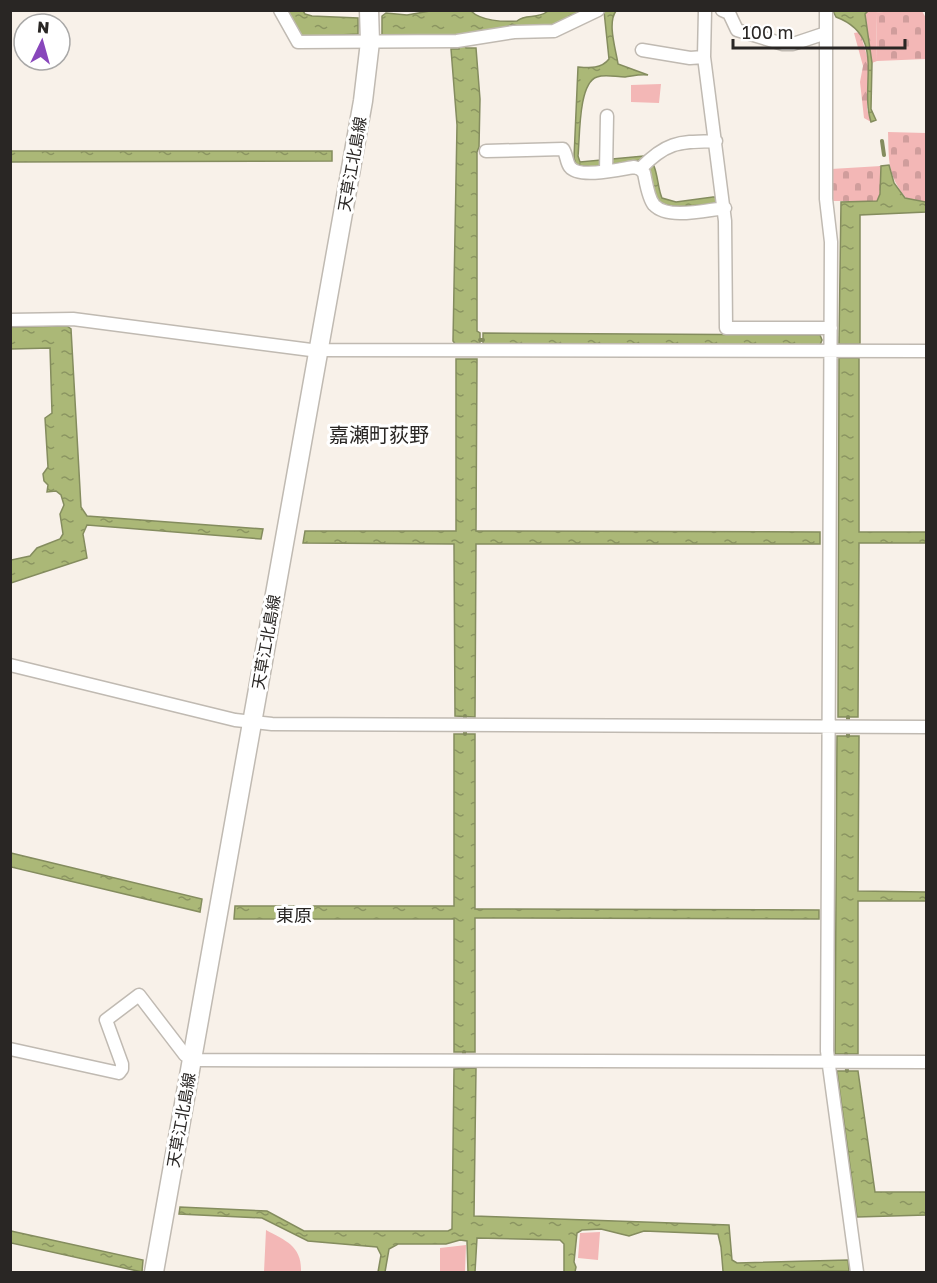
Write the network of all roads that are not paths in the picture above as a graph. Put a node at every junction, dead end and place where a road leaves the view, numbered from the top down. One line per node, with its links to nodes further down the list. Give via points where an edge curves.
1 (280, 10): 8 (street, via 297,42)
2 (369, 10): 8 (street, 天草江北島線)
3 (598, 10): 8 (street, via 554,31 514,32 457,41)
4 (705, 10): 10 (street)
5 (723, 10): 7 (street, via 737,30 783,44)
6 (826, 10): 7 (street)
7 (826, 33): 18 (street)
8 (370, 42): 19 (street, 天草江北島線)
9 (642, 50): 10 (street)
10 (704, 57): 12 (street)
11 (607, 116): 15 (street)
12 (716, 141): 14 (street, via 665,147); 16 (street)
13 (486, 152): 15 (street, via 563,149 574,170)
14 (646, 163): 15 (street); 16 (street, via 644,173 652,204 663,212)
15 (606, 171)
16 (724, 208): 18 (street, via 726,328)
17 (10, 320): 19 (street, via 73,319)
18 (831, 328): 20 (street)
19 (318, 350): 20 (street); 23 (street, 天草江北島線)
20 (831, 351): 21 (street); 24 (street)
21 (927, 351)
22 (10, 666): 23 (street)
23 (252, 723): 24 (street); 27 (street, 天草江北島線)
24 (841, 726): 25 (street); 28 (street)
25 (927, 727)
26 (10, 1049): 27 (street, via 119,1072 122,1064 106,1020 139,995 185,1055)
27 (192, 1057): 28 (street); 30 (street, 天草江北島線)
28 (840, 1062): 29 (street); 31 (street)
29 (927, 1062)
30 (154, 1272)
31 (858, 1272)

